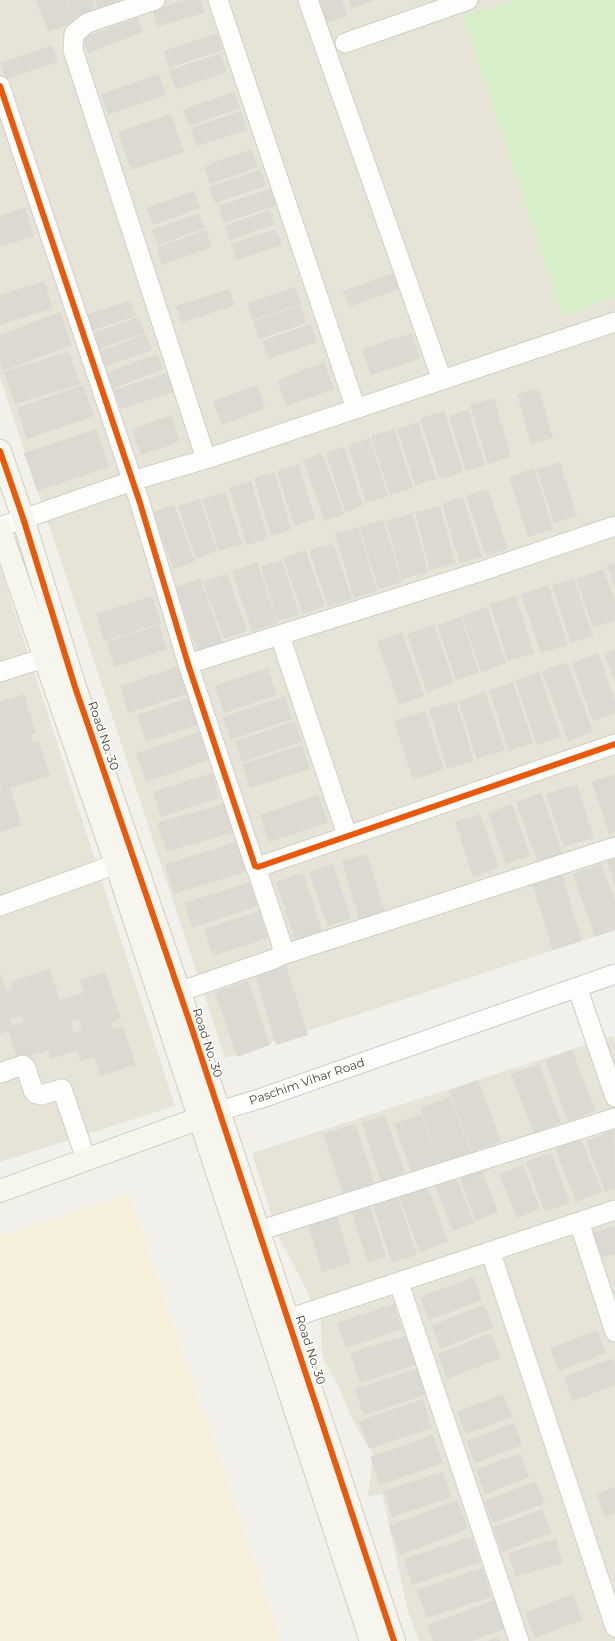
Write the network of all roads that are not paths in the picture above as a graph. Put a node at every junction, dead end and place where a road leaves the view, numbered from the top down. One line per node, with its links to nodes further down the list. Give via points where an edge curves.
1 (155, 0): 11 (street, via 87,23 74,34 73,50)
2 (218, 0): 9 (street)
3 (308, 0): 8 (street)
4 (468, 0): 5 (street)
5 (345, 43)
6 (0, 86): 12 (street)
7 (615, 322): 8 (street)
8 (442, 380): 9 (street)
9 (356, 409): 11 (street)
10 (0, 451): 13 (street, Road No. 30)
11 (206, 459): 12 (street)
12 (132, 481): 13 (street); 18 (street)
13 (23, 518): 15 (street); 29 (street, Road No. 30, via 74,687)
14 (615, 526): 16 (street)
15 (0, 528): 17 (street, Road No. 30)
16 (280, 636): 18 (street); 21 (street)
17 (44, 658): 19 (street); 23 (street, Road No. 30)
18 (188, 664): 24 (street)
19 (0, 672)
20 (615, 744): 21 (street)
21 (346, 835): 24 (street)
22 (615, 847): 26 (street)
23 (116, 864): 25 (street); 32 (street, Road No. 30)
24 (256, 867): 26 (street, via 282,945)
25 (0, 906)
26 (282, 955): 29 (street)
27 (615, 974): 28 (street, Paschim Vihar Road)
28 (578, 987): 31 (street); 32 (street, Paschim Vihar Road)
29 (179, 992): 32 (street, Road No. 30)
30 (0, 1073): 34 (street, via 24,1065 36,1094 62,1089)
31 (615, 1097)
32 (209, 1115): 34 (street, Paschim Vihar Road); 38 (street, Road No. 30); 44 (street, Road No. 30)
33 (615, 1118): 38 (street)
34 (86, 1159): 35 (street, Paschim Vihar Road)
35 (0, 1191)
36 (615, 1210): 37 (street)
37 (578, 1222): 39 (street); 42 (street)
38 (258, 1231): 41 (street, Road No. 30)
39 (491, 1253): 40 (street); 43 (street)
40 (399, 1283): 41 (street); 46 (street)
41 (288, 1319): 45 (street, Road No. 30)
42 (615, 1332)
43 (615, 1627)
44 (371, 1641)
45 (394, 1641)
46 (519, 1641)

